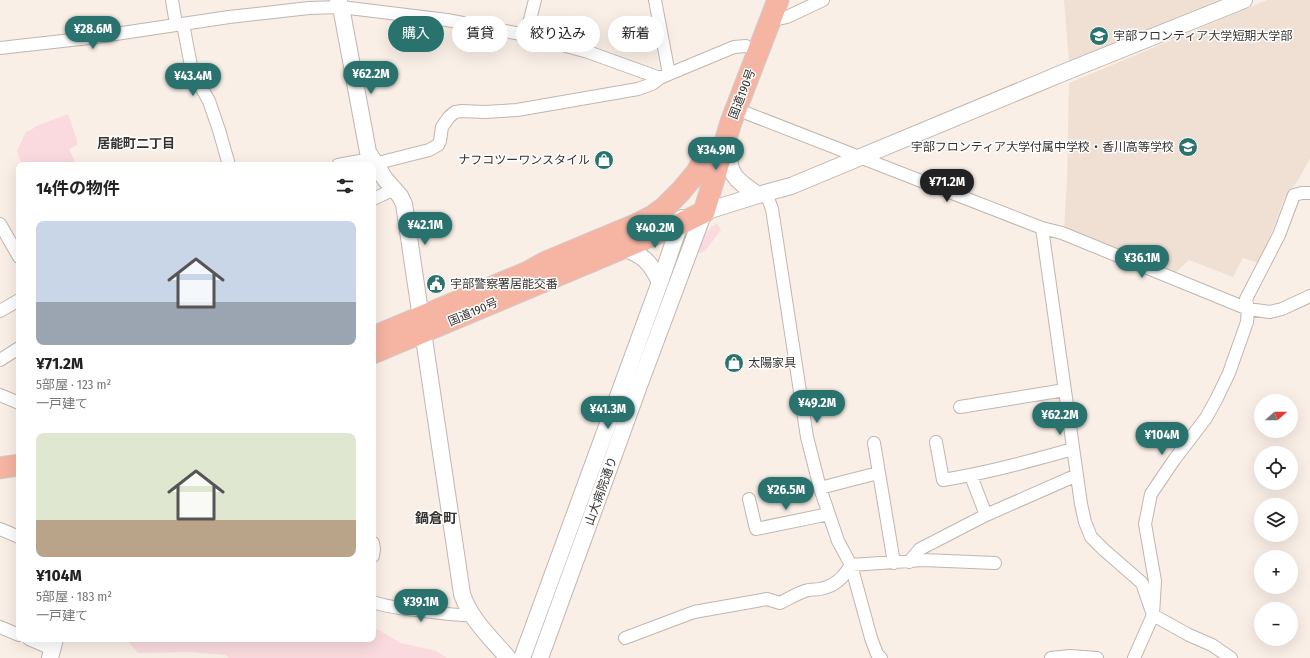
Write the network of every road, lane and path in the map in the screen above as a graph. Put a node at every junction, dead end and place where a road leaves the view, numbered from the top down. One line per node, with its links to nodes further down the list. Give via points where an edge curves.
1 (172, 0): 11 (street)
2 (535, 0): 9 (street)
3 (655, 0): 16 (street)
4 (764, 0): 13 (highway, 国道190号)
5 (778, 0): 10 (highway, 国道190号)
6 (823, 0): 10 (street, via 787,17)
7 (1244, 0): 18 (street)
8 (339, 3): 11 (street); 12 (street); 19 (street, via 368,152)
9 (531, 16)
10 (769, 21): 17 (highway, 国道190号)
11 (179, 24): 14 (street); 20 (street, via 192,71 208,101)
12 (516, 33)
13 (746, 46): 16 (street, via 734,47); 22 (highway, 国道190号)
14 (0, 48)
15 (588, 52): 16 (street)
16 (664, 76): 19 (street, via 638,89 517,110 455,112 442,127 438,145 429,150)
17 (733, 115): 18 (street); 26 (street, via 728,158 730,167 742,184); 28 (highway, 国道190号)
18 (860, 157): 26 (street, via 792,186); 31 (street)
19 (373, 161): 21 (street)
20 (228, 162)
21 (364, 162)
22 (703, 162): 29 (highway, 国道190号); 34 (highway, 国道190号, via 681,191 653,216)
23 (376, 165): 24 (street)
24 (394, 189): 27 (street); 40 (street, via 404,204)
25 (1310, 193): 38 (street, via 1294,195 1280,235 1246,300)
26 (762, 194): 28 (street); 59 (street, via 772,209 807,437)
27 (376, 198)
28 (704, 212): 29 (highway, 国道190号); 79 (street, 山大病院通り)
29 (681, 220): 32 (highway, 国道190号); 34 (highway, 国道190号, via 671,219 548,268); 35 (street, 山大病院通り)
30 (0, 224): 33 (street)
31 (1042, 228): 38 (street, via 1062,233); 45 (street)
32 (622, 248): 35 (street, via 644,258 653,267); 40 (highway, 国道190号)
33 (16, 252)
34 (528, 272): 40 (highway, 国道190号)
35 (660, 282): 78 (street, 山大病院通り)
36 (1310, 296): 38 (street, via 1270,312)
37 (16, 302): 39 (street)
38 (1248, 309): 71 (street, via 1239,347 1217,398 1206,418 1151,494 1145,524 1155,581)
39 (0, 311)
40 (422, 325): 41 (highway, 国道190号); 43 (highway, 国道190号); 70 (street, via 460,581 465,604)
41 (376, 336)
42 (16, 350): 44 (street)
43 (376, 351)
44 (0, 360)
45 (1065, 390): 48 (street); 51 (street)
46 (0, 395): 47 (street)
47 (16, 402)
48 (960, 407)
49 (936, 442): 56 (street, via 942,480)
50 (874, 443): 54 (street)
51 (1074, 449): 55 (street); 56 (street)
52 (16, 465): 53 (highway)
53 (0, 468)
54 (878, 473): 59 (street); 66 (street)
55 (1077, 475): 62 (street); 71 (street, via 1084,516 1091,536 1142,583)
56 (972, 476): 62 (street)
57 (16, 479): 58 (highway)
58 (0, 482)
59 (820, 488): 61 (street)
60 (749, 499): 61 (street, via 756,529)
61 (829, 514): 68 (street, via 838,541)
62 (986, 515): 65 (street, via 920,549)
63 (0, 529): 64 (street)
64 (16, 536)
65 (909, 562): 66 (street); 67 (street, via 923,560)
66 (894, 563): 68 (street)
67 (995, 563)
68 (851, 565): 74 (street, via 838,582 831,586 806,590 780,603 767,599 694,612); 80 (street, via 871,638)
69 (376, 603): 70 (street, via 460,616)
70 (471, 615): 77 (street)
71 (1153, 615): 83 (street); 84 (street, via 1212,645)
72 (0, 627): 73 (street)
73 (16, 634)
74 (626, 638)
75 (36, 642): 76 (street)
76 (52, 649)
77 (508, 658)
78 (522, 658)
79 (540, 658)
80 (881, 658)
81 (1051, 658): 82 (street)
82 (1097, 658)
83 (1134, 658)
84 (1231, 658)

